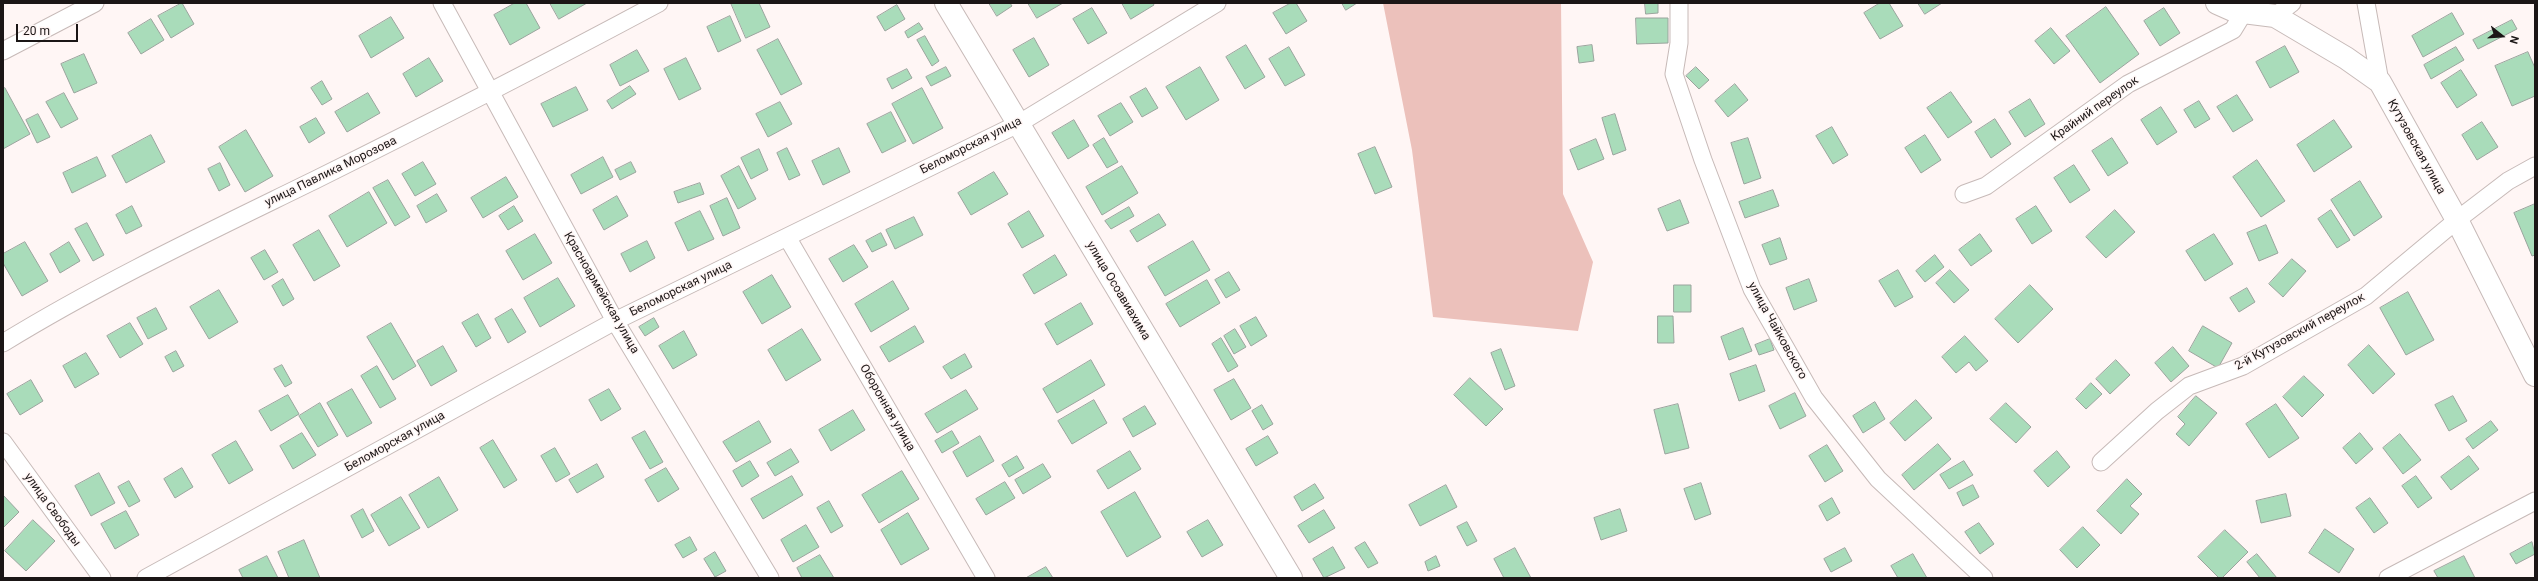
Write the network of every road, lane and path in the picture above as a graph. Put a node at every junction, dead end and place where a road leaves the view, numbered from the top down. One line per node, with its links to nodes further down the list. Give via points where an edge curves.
1 (95, 3): 12 (street)
2 (442, 3): 14 (street, Красноармейская улица)
3 (659, 3): 14 (street, улица Павлика Морозова)
4 (946, 3): 15 (street, улица Осоавиахима)
5 (1216, 3): 15 (street, Беломорская улица)
6 (1679, 3): 31 (street, улица Чайковского, via 1679,43 1674,74 1703,160 1752,289 1814,398 1878,479)
7 (2218, 3): 10 (street, Кутузовская улица)
8 (2292, 3): 11 (street)
9 (2366, 3): 13 (street)
10 (2244, 12): 11 (street, Кутузовская улица); 17 (street, Крайний переулок, via 2233,30 2128,84 1986,186)
11 (2275, 16): 13 (street, Кутузовская улица, via 2340,54)
12 (3, 51)
13 (2380, 82): 18 (street, Кутузовская улица)
14 (490, 94): 20 (street, Красноармейская улица); 21 (street, улица Павлика Морозова, via 153,260 49,314)
15 (1018, 124): 19 (street, Беломорская улица); 30 (street, улица Осоавиахима)
16 (2535, 166): 18 (street, 2-й Кутузовский переулок, via 2508,181)
17 (1964, 194)
18 (2457, 220): 22 (street, Кутузовская улица); 24 (street, 2-й Кутузовский переулок, via 2366,296 2243,366 2189,386)
19 (787, 237): 20 (street, Беломорская улица); 29 (street, Оборонная улица)
20 (615, 321): 27 (street, Беломорская улица); 28 (street, Красноармейская улица)
21 (3, 343)
22 (2535, 375)
23 (3, 442): 26 (street, улица Свободы)
24 (2101, 462)
25 (2535, 501): 32 (street)
26 (102, 578)
27 (146, 578)
28 (770, 578)
29 (986, 578)
30 (1291, 578)
31 (1984, 578)
32 (2388, 578)

